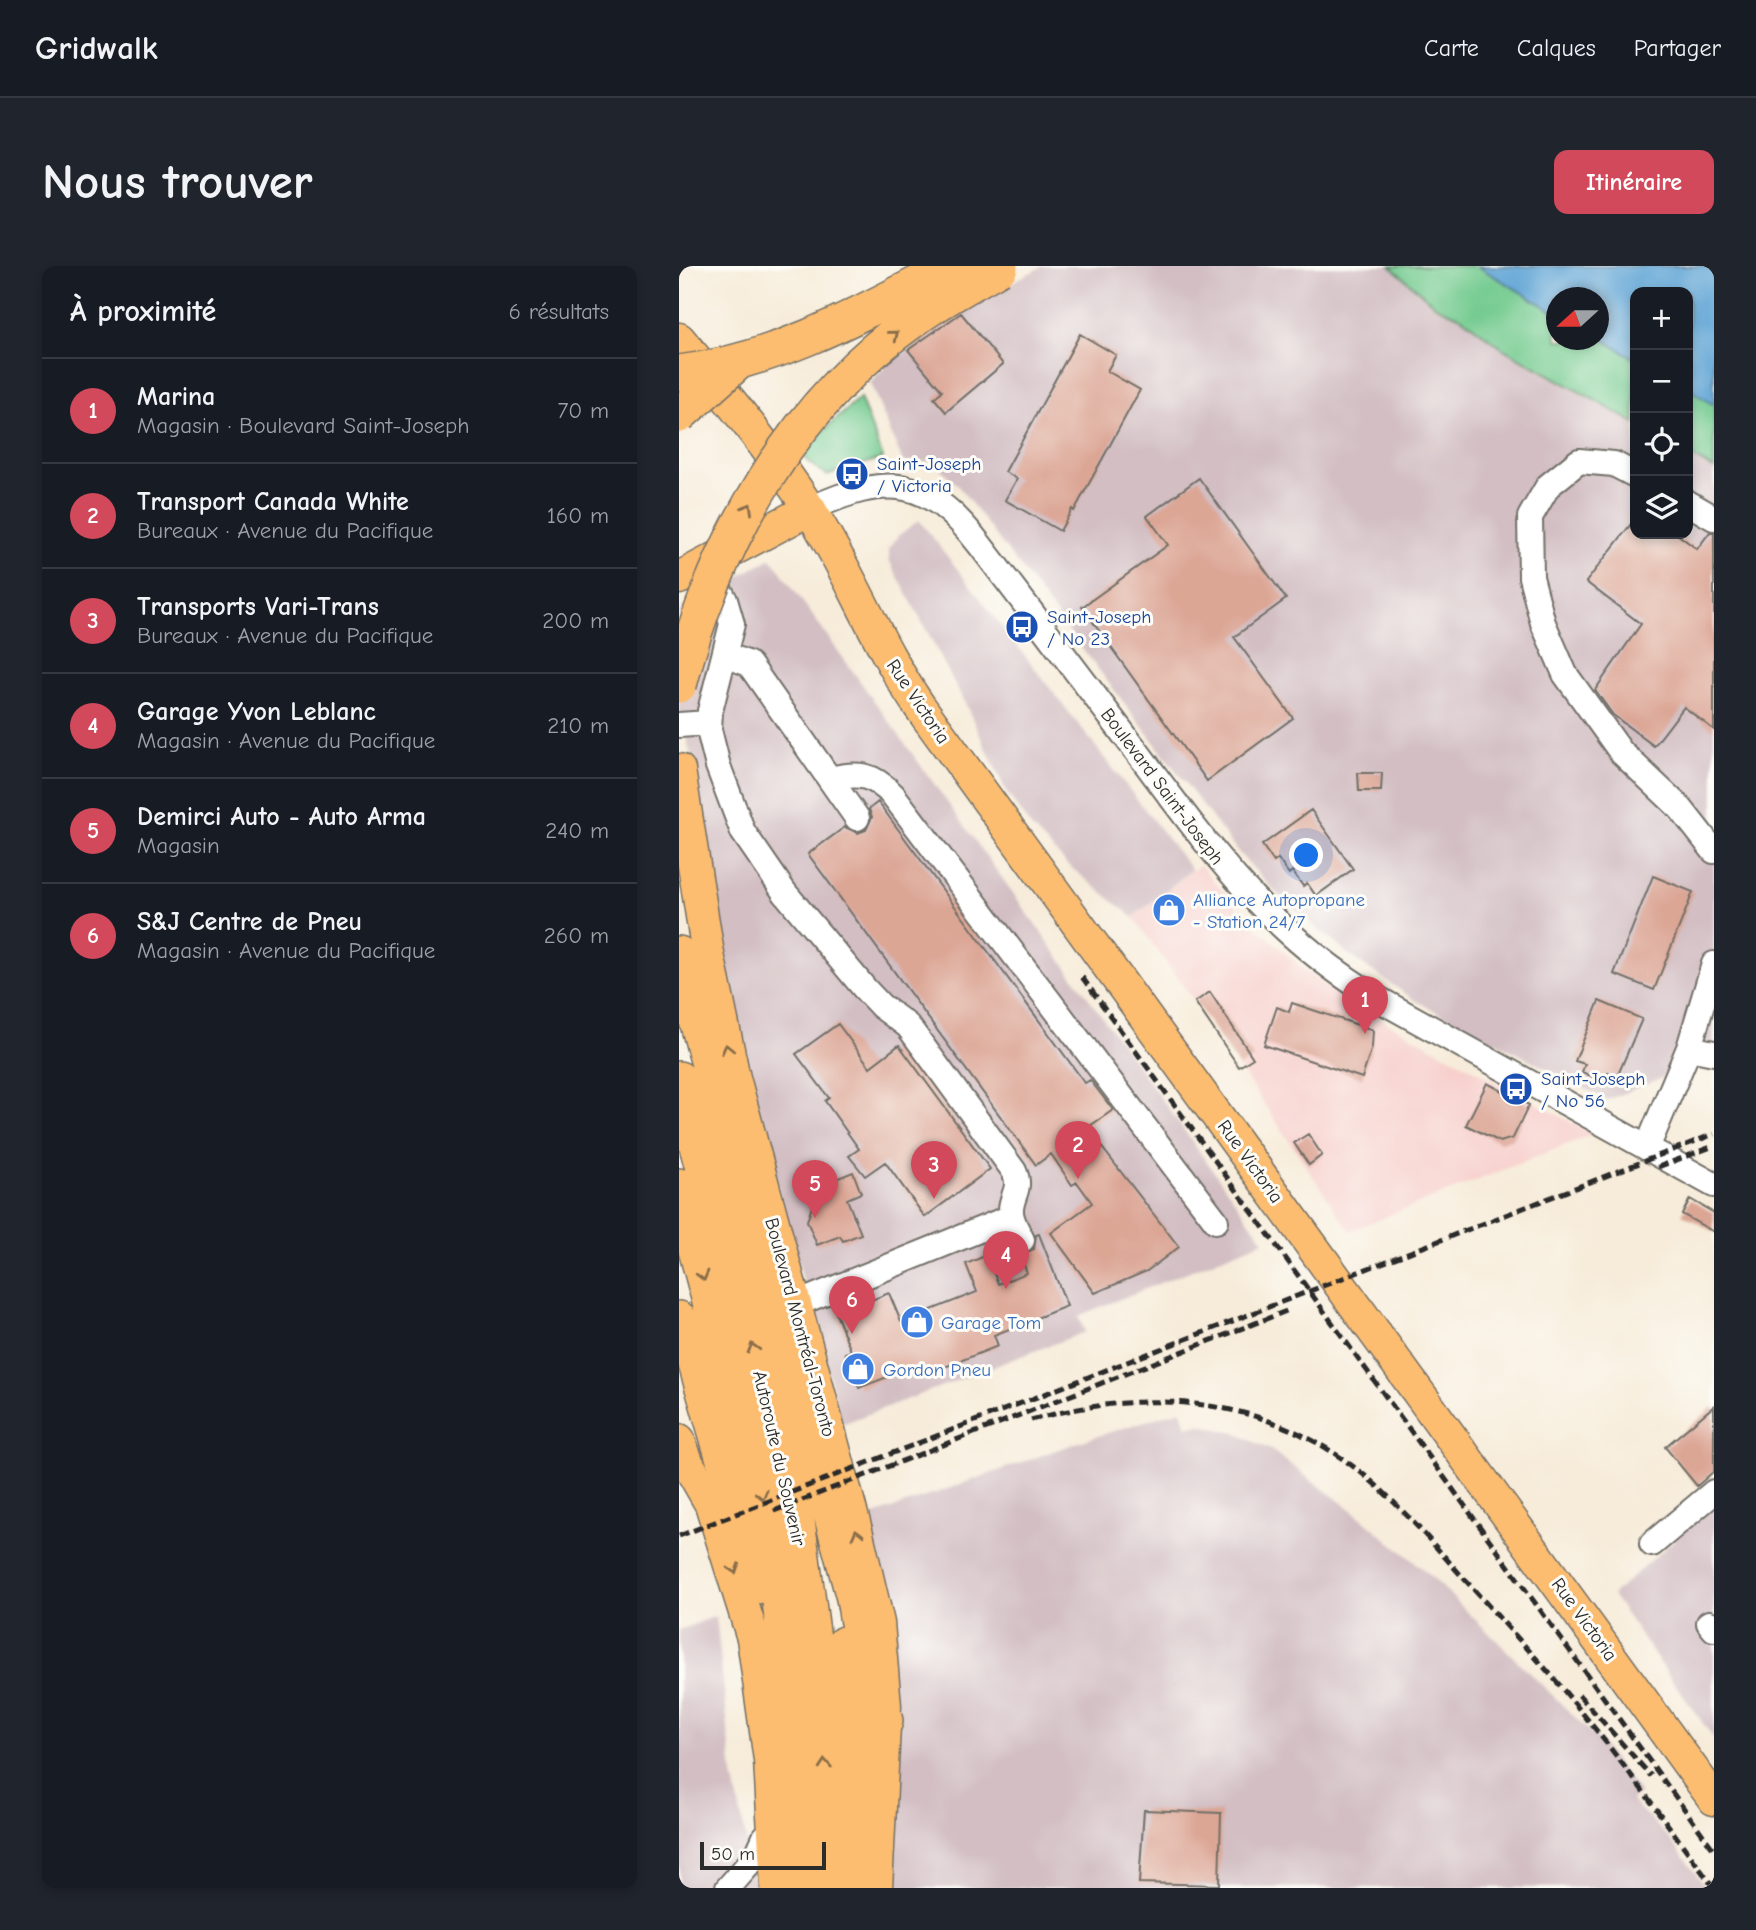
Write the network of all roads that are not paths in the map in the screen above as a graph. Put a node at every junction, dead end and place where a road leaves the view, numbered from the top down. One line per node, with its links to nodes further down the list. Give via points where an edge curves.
1 (903, 266): 6 (highway, bridge, via 773,338)
2 (952, 266): 5 (highway, bridge, via 799,342 740,362)
3 (1002, 266): 13 (highway, one-way to 3, bridge, via 704,598 727,548 758,490 793,439 837,387 889,339 933,306)
4 (679, 339): 9 (main road, Rue Victoria)
5 (679, 373)
6 (679, 415)
7 (1630, 472): 19 (street, via 1614,464 1579,461 1548,485 1530,517 1531,577 1543,623 1565,674 1621,752 1681,809)
8 (1693, 506): 10 (street)
9 (810, 509): 11 (main road, Boulevard Saint-Joseph); 25 (street, Boulevard Saint-Joseph, via 855,492 895,486 920,491 947,506 1196,831 1279,926 1357,986); 41 (main road, Rue Victoria, via 903,682)
10 (1714, 518)
11 (693, 572): 12 (street, via 725,600 732,624)
12 (726, 655): 14 (street); 17 (street, via 749,664)
13 (679, 685)
14 (709, 723): 15 (street); 28 (street, via 717,766 750,845 873,998 908,1026 1014,1171 1019,1186)
15 (679, 725)
16 (679, 769): 31 (main road, Boulevard Montréal-Toronto, one-way to 16, via 720,1017)
17 (830, 779): 18 (street); 29 (street, via 868,776 893,795)
18 (857, 818)
19 (1714, 851)
20 (679, 954): 37 (highway)
21 (1714, 964): 22 (street)
22 (1689, 1048): 23 (street); 25 (street)
23 (1714, 1053)
24 (679, 1079): 46 (highway, Autoroute du Souvenir, one-way to 24, via 820,1694 796,1513)
25 (1647, 1148): 26 (street, Boulevard Saint-Joseph)
26 (1714, 1185)
27 (679, 1186): 39 (highway, Autoroute du Souvenir, one-way to 39, via 771,1530)
28 (1011, 1217): 30 (street); 31 (street)
29 (1216, 1221)
30 (1022, 1241)
31 (795, 1305): 40 (main road, Boulevard Montréal-Toronto, one-way to 31, via 883,1659 874,1601)
32 (679, 1319): 39 (highway, via 753,1557)
33 (679, 1377): 36 (highway)
34 (679, 1440): 36 (main road)
35 (1714, 1492): 38 (street)
36 (711, 1504): 42 (main road, one-way to 42, via 756,1653)
37 (829, 1516): 40 (highway, via 854,1598 863,1654); 47 (highway, via 853,1743)
38 (1652, 1544)
39 (793, 1707): 45 (highway, Autoroute du Souvenir)
40 (885, 1721): 48 (main road, Boulevard Montréal-Toronto)
41 (1714, 1799)
42 (775, 1835): 43 (street, via 765,1838 757,1855); 44 (main road)
43 (728, 1888)
44 (777, 1888)
45 (804, 1888)
46 (832, 1888)
47 (851, 1888)
48 (876, 1888)

